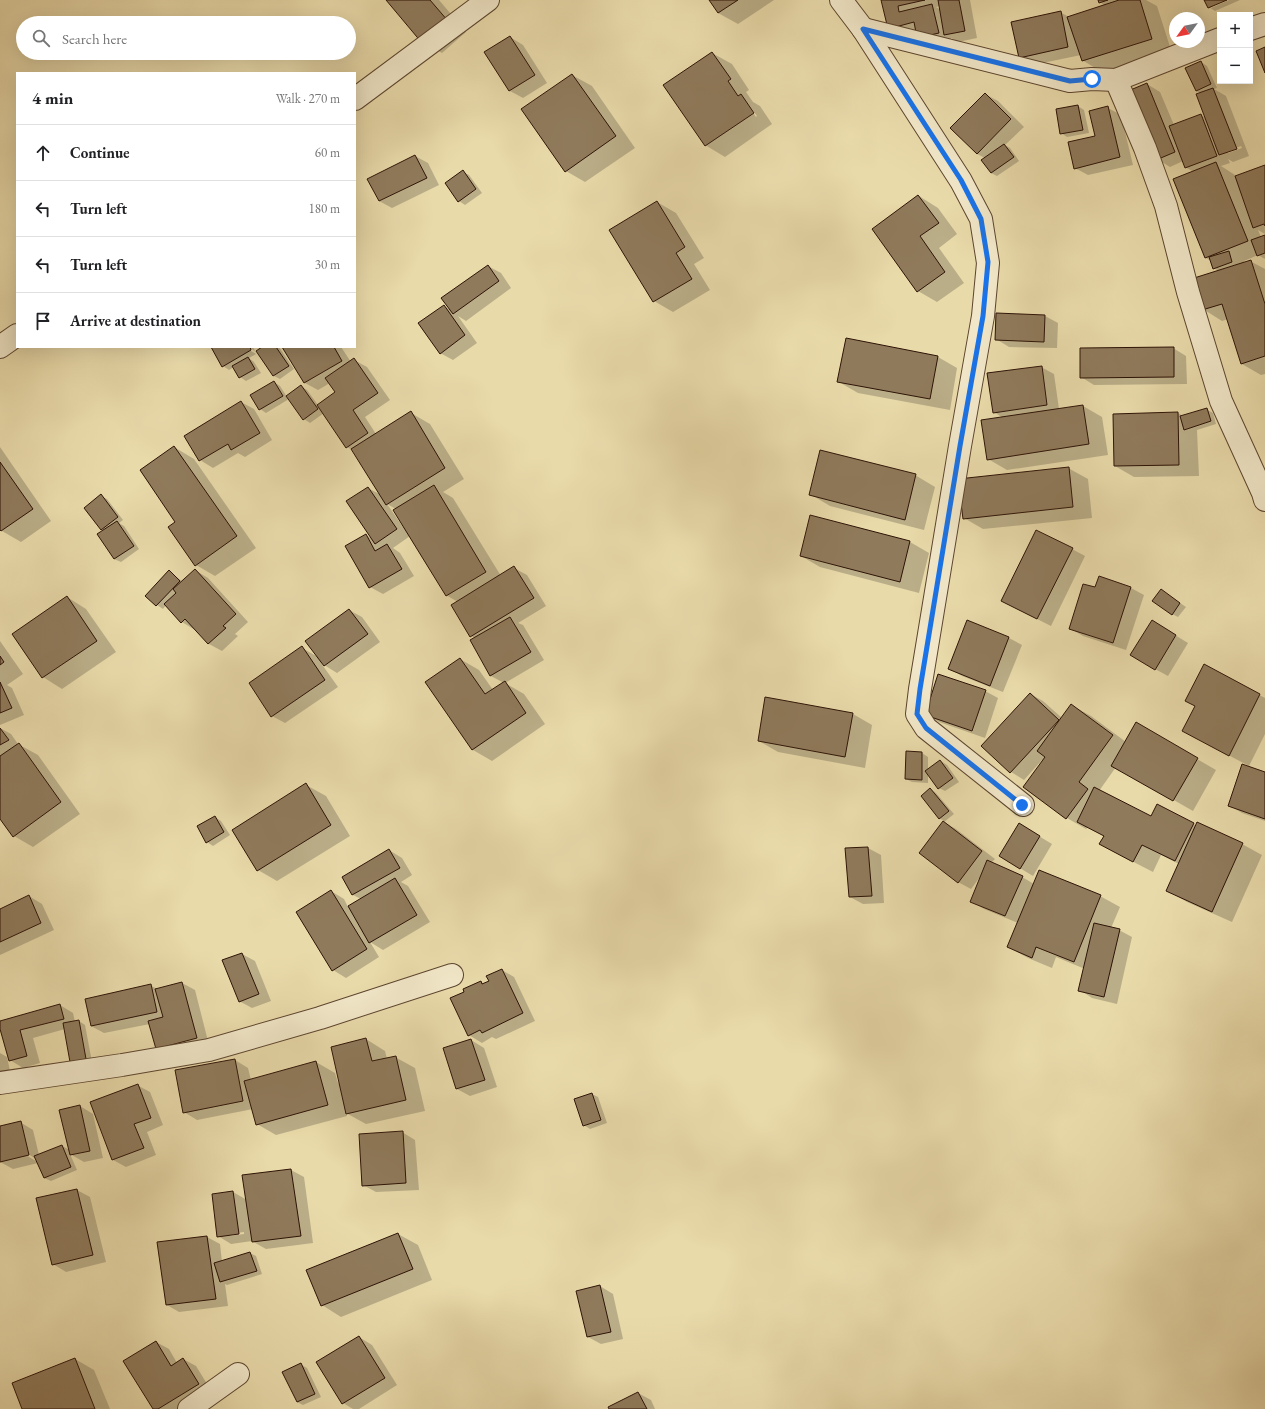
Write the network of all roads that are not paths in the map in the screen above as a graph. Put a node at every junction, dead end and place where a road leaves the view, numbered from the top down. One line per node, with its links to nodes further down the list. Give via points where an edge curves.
1 (841, 0): 5 (street)
2 (485, 1): 8 (street)
3 (1265, 24): 4 (street)
4 (1253, 28)
5 (863, 29): 7 (street, via 1070,81); 12 (street, via 961,180 981,219 988,262 983,316 917,714 926,728)
6 (1217, 40): 7 (street)
7 (1116, 80): 11 (street, via 1166,206 1188,292 1221,402)
8 (356, 98)
9 (16, 336): 10 (street)
10 (0, 347)
11 (1265, 500)
12 (1022, 805)
13 (452, 975): 14 (street, via 320,1018 208,1050)
14 (0, 1083)
15 (238, 1374): 16 (street)
16 (189, 1409)

